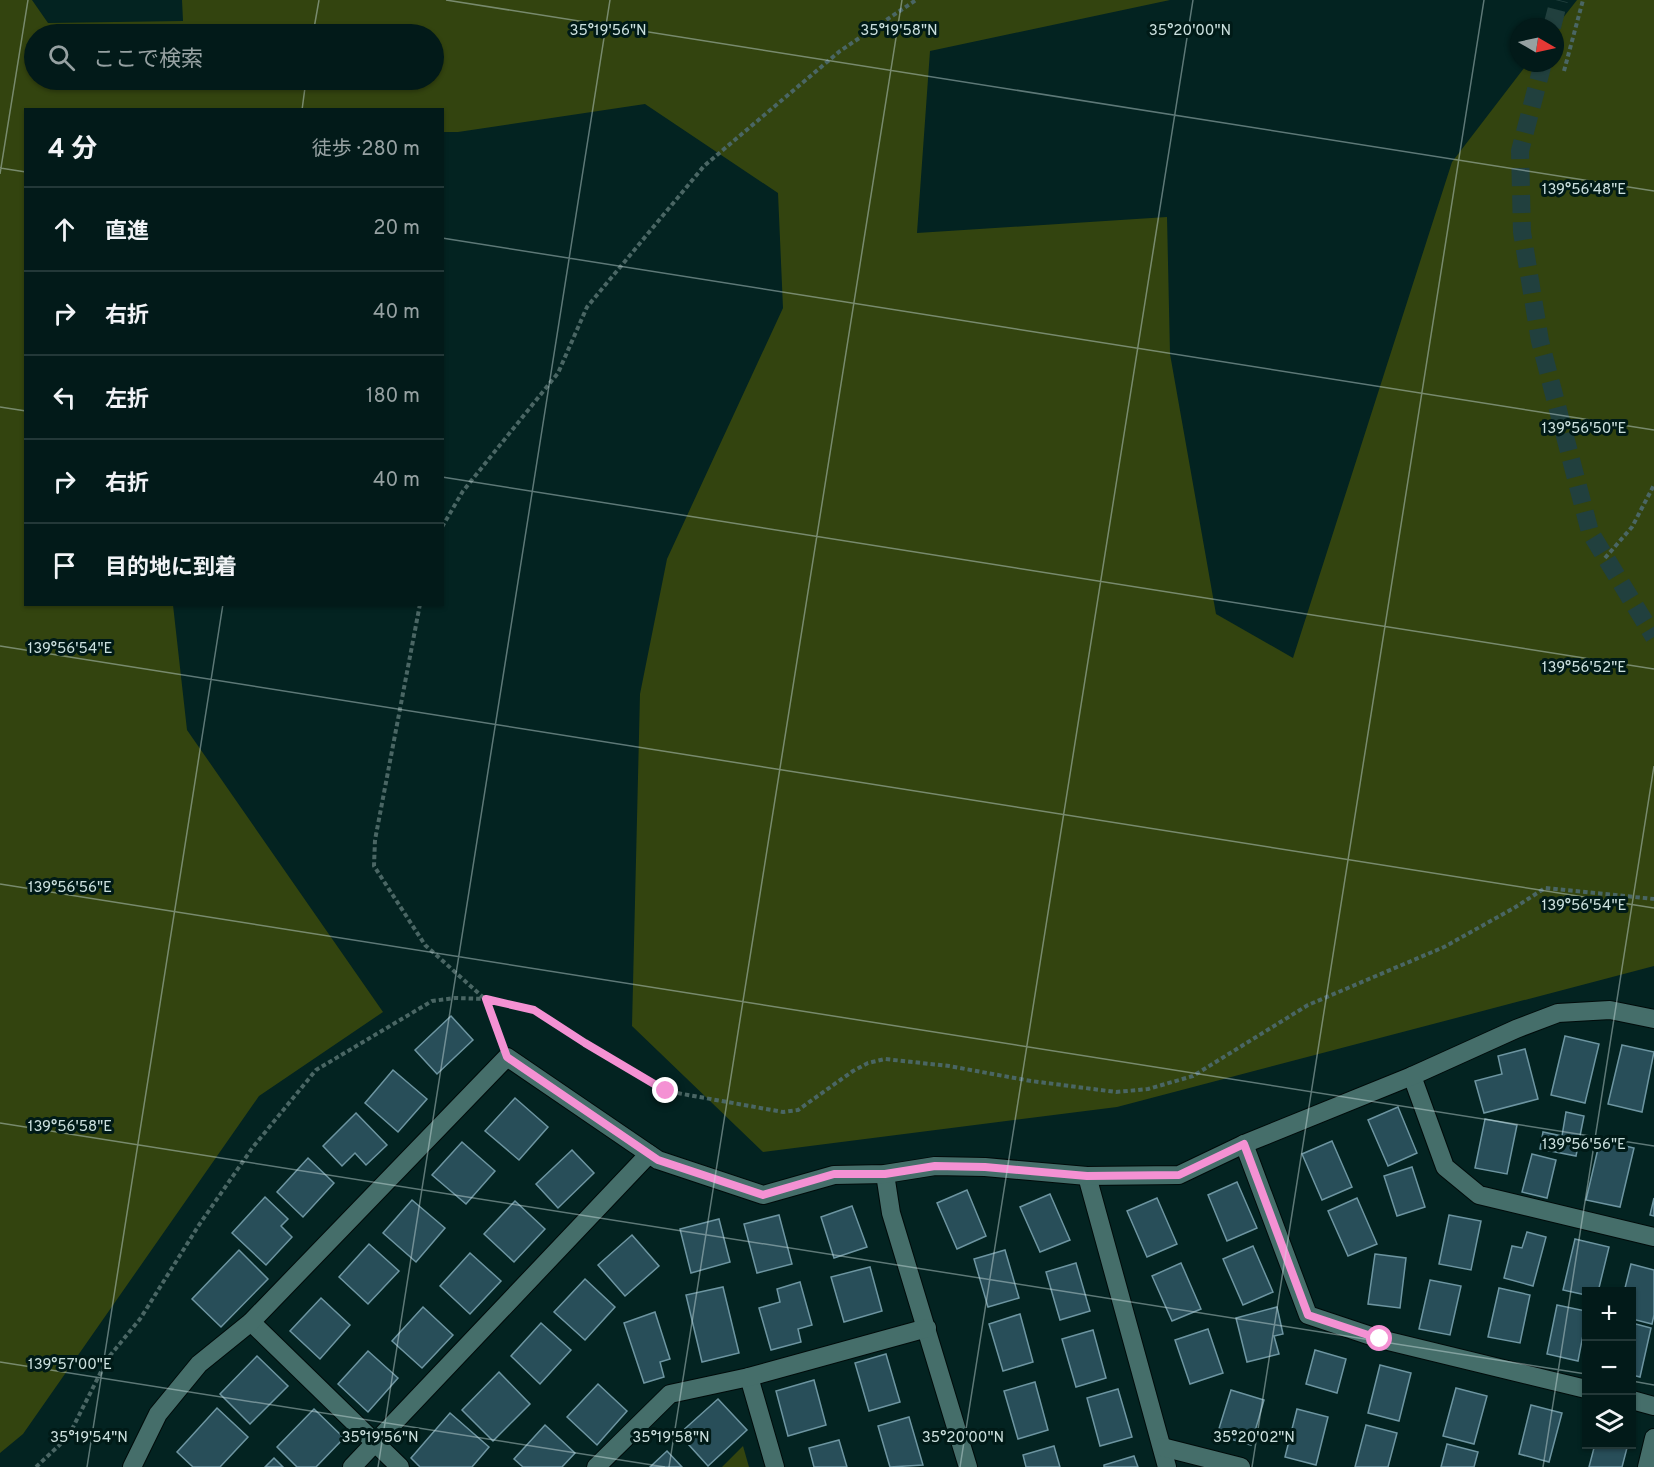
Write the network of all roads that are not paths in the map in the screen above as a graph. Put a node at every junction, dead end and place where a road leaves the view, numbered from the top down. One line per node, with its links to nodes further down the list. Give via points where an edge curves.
1 (1654, 1019): 2 (street, via 1610,1010 1558,1013)
2 (1412, 1076): 3 (street); 7 (street, via 1445,1167 1479,1195)
3 (1244, 1144): 6 (street, via 1179,1175); 11 (street, via 1308,1315 1380,1339)
4 (649, 1154): 5 (street, via 763,1195 834,1174); 8 (street, via 507,1057); 15 (street)
5 (885, 1174): 6 (street, via 935,1166); 9 (street, via 891,1213)
6 (1087, 1176): 16 (street)
7 (1654, 1237)
8 (251, 1322): 15 (street); 17 (street, via 199,1364 158,1414)
9 (927, 1328): 10 (street); 22 (street)
10 (749, 1377): 20 (street, via 670,1394); 21 (street)
11 (1582, 1388)
12 (1636, 1402): 13 (street)
13 (1654, 1406)
14 (1654, 1438): 25 (street)
15 (375, 1443): 18 (street); 19 (street)
16 (1162, 1447): 23 (street); 24 (street)
17 (132, 1467)
18 (352, 1467)
19 (400, 1467)
20 (596, 1467)
21 (774, 1467)
22 (969, 1467)
23 (1167, 1467)
24 (1241, 1467)
25 (1647, 1467)

